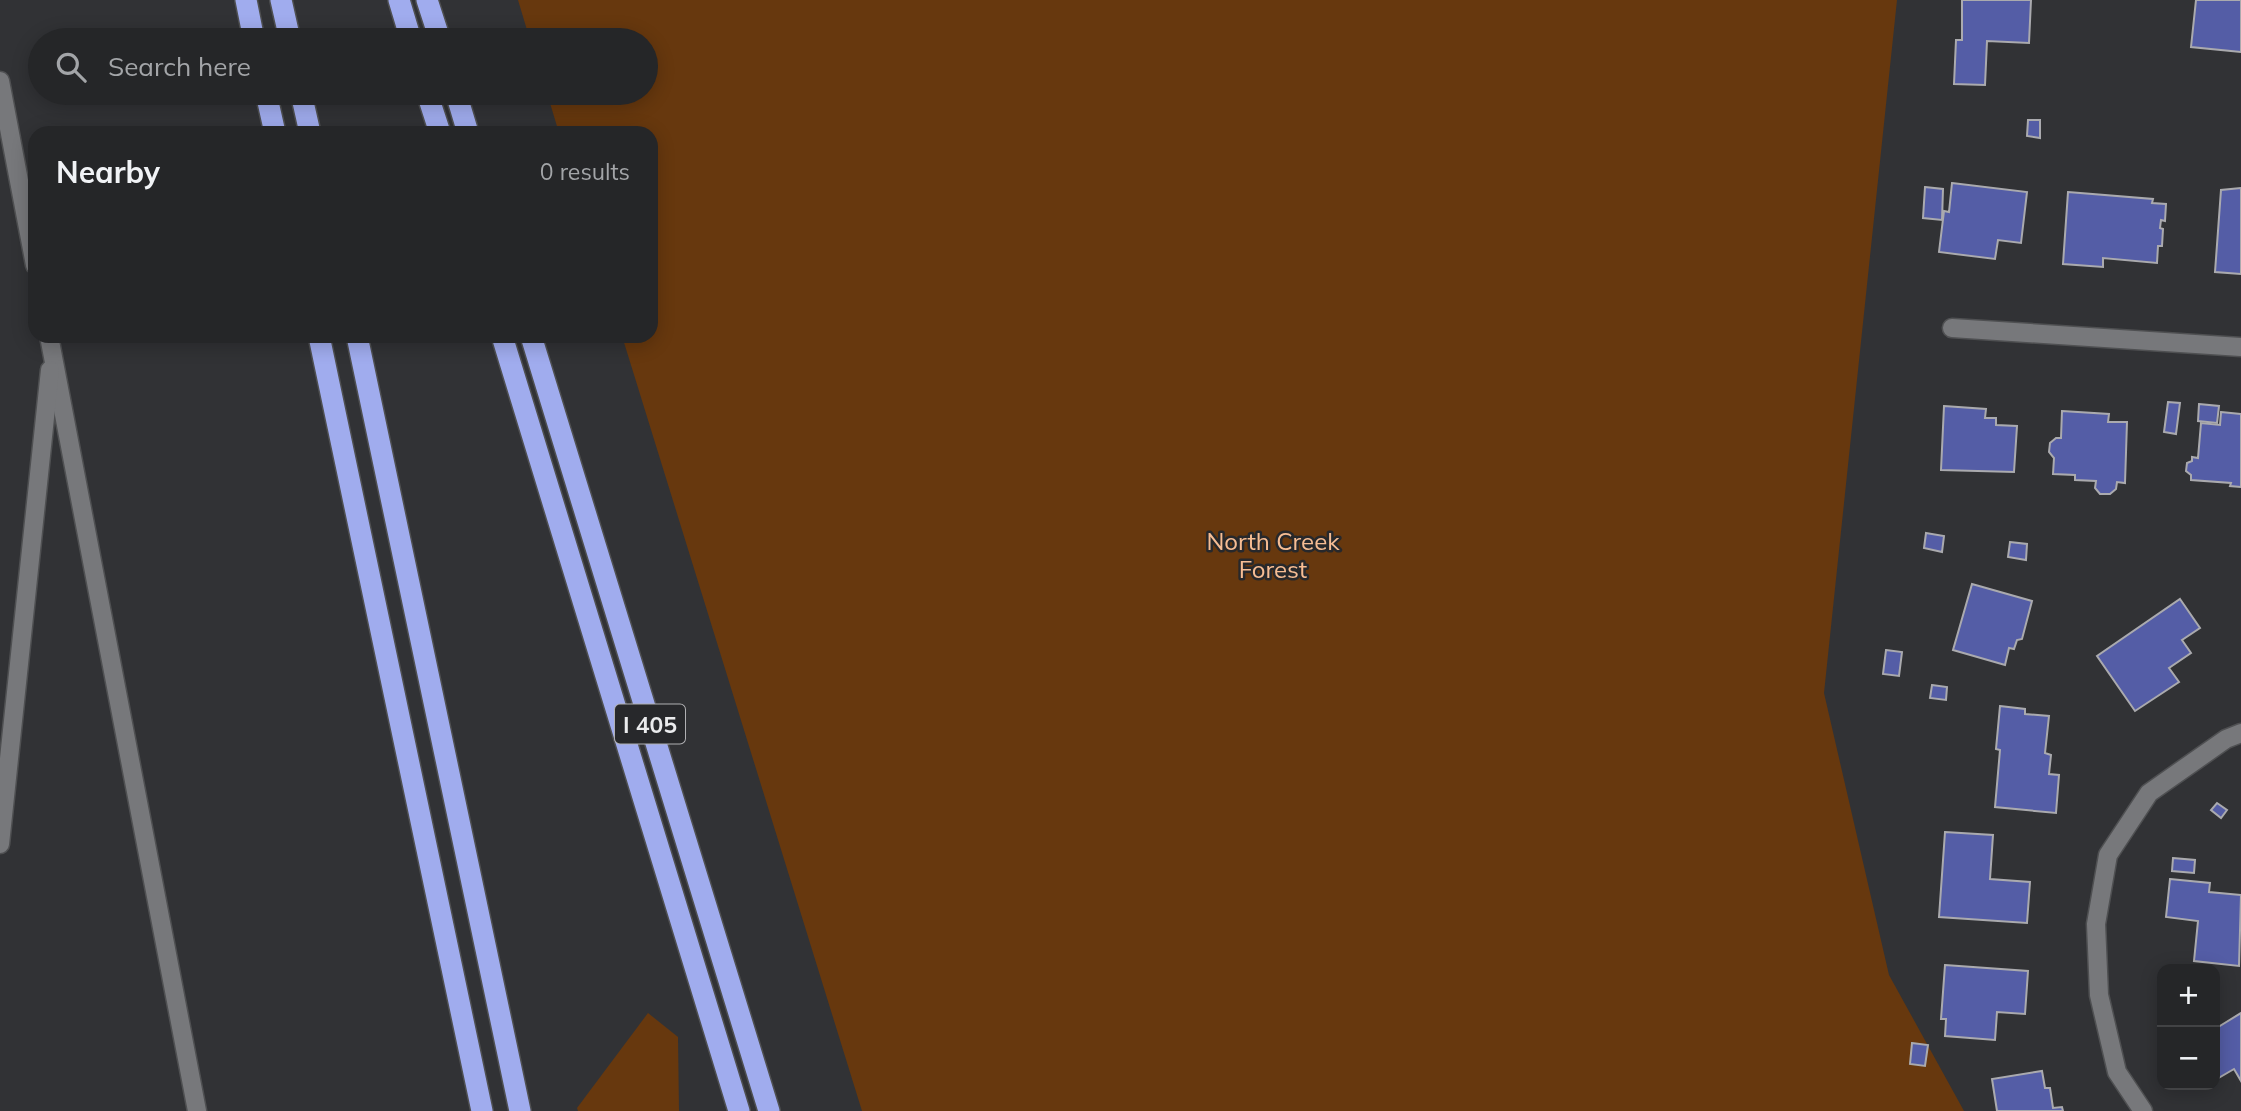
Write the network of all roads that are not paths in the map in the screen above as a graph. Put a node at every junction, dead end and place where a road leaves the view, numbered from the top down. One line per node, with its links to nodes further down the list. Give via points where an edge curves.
1 (246, 0): 5 (highway)
2 (281, 0): 6 (highway)
3 (399, 0): 7 (highway)
4 (427, 0): 8 (highway)
5 (252, 28)
6 (287, 28)
7 (407, 28)
8 (436, 28)
9 (0, 81): 18 (street)
10 (269, 105): 14 (highway)
11 (304, 105): 15 (highway)
12 (431, 105): 16 (highway)
13 (460, 105): 17 (highway)
14 (273, 126)
15 (309, 126)
16 (438, 126)
17 (466, 126)
18 (28, 228)
19 (1952, 328): 25 (street)
20 (319, 343): 29 (highway)
21 (357, 343): 30 (highway)
22 (504, 343): 31 (highway, I 405)
23 (533, 343): 32 (highway, I 405)
24 (50, 344): 27 (street); 28 (street)
25 (2241, 347)
26 (2241, 733): 33 (street, via 2149,793 2108,855 2096,924 2099,995 2117,1072)
27 (0, 844)
28 (197, 1111)
29 (482, 1111)
30 (520, 1111)
31 (739, 1111)
32 (769, 1111)
33 (2143, 1111)

